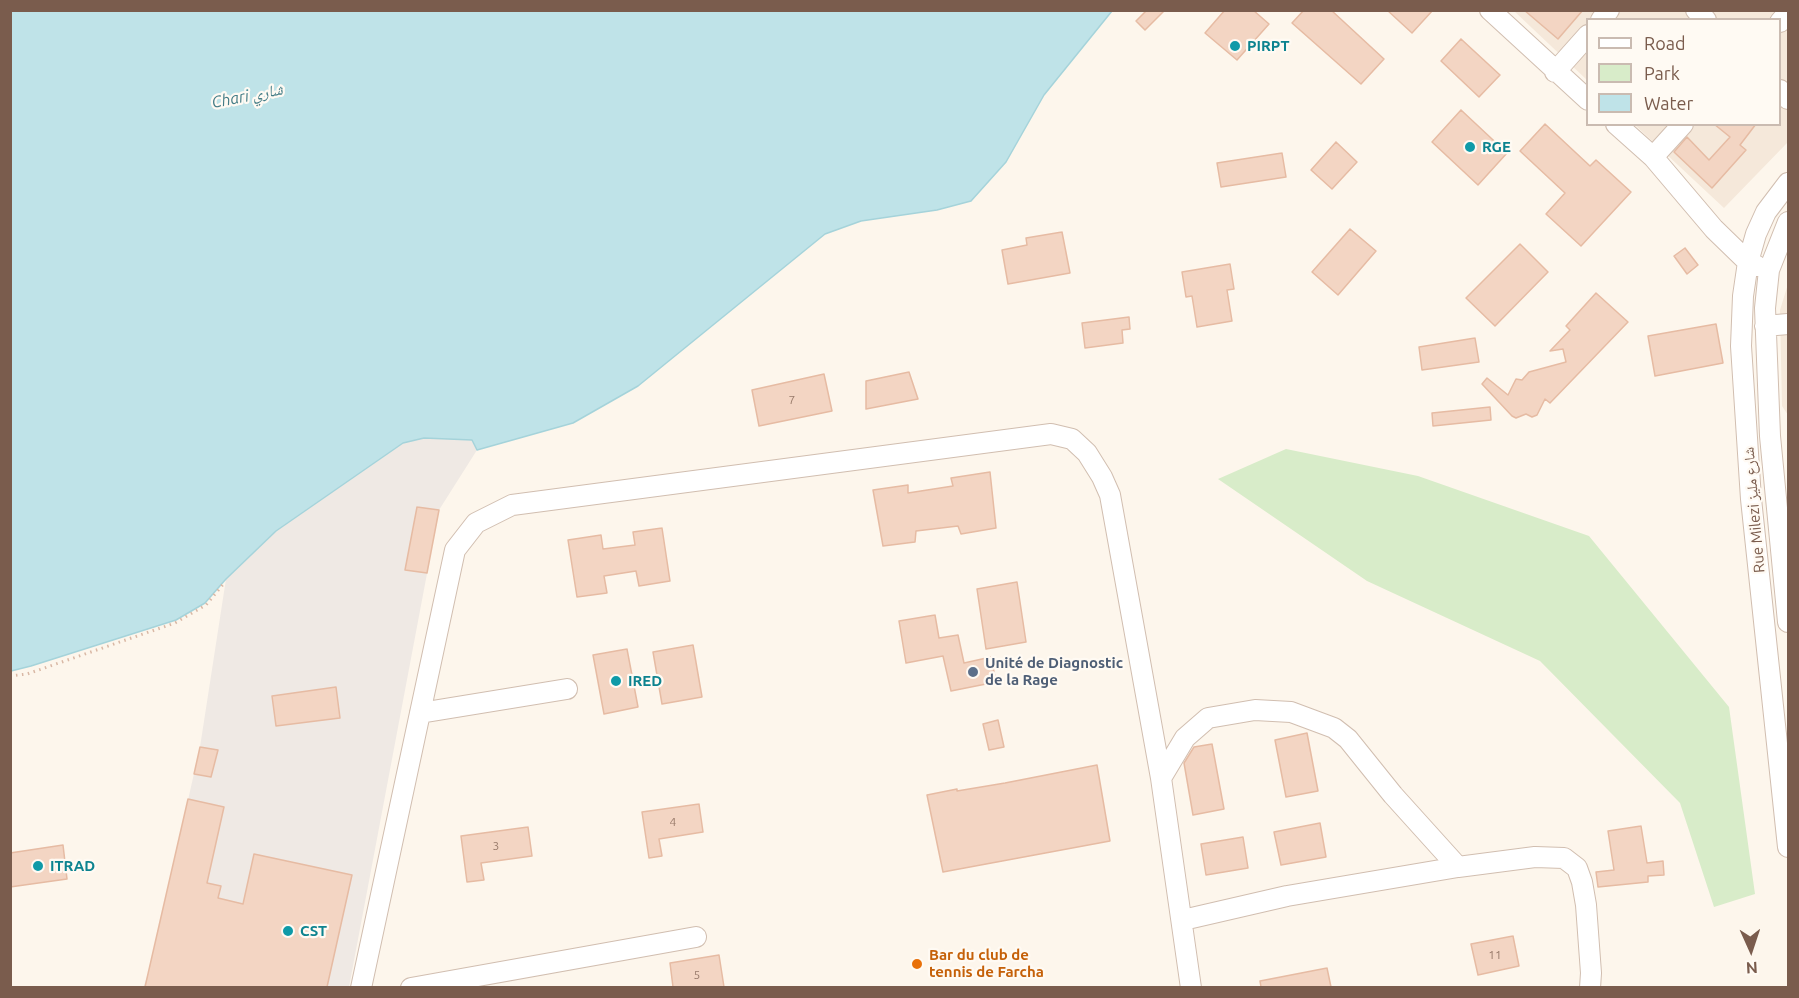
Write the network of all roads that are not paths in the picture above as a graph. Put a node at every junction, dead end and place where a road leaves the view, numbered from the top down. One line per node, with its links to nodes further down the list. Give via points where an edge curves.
1 (1490, 10): 3 (street)
2 (1586, 36): 3 (street)
3 (1555, 72): 4 (street)
4 (1586, 99)
5 (1618, 126): 7 (street)
6 (1681, 126): 7 (street)
7 (1653, 157): 10 (street, via 1714,229)
8 (1788, 183): 10 (street, Rue Milezi شارع مليز, via 1766,212)
9 (1788, 222): 11 (street, Rue Milezi شارع مليز)
10 (1748, 262): 11 (street); 16 (street, Rue Milezi شارع مليز, via 1741,346 1751,499)
11 (1768, 270): 13 (street, Rue Milezi شارع مليز)
12 (1788, 324): 13 (street)
13 (1765, 326): 14 (street, Rue Milezi شارع مليز)
14 (1779, 435): 15 (street, Rue Milezi شارع مليز)
15 (1788, 622)
16 (1779, 668): 20 (street, Rue Milezi شارع مليز)
17 (567, 689): 18 (street)
18 (420, 713): 19 (street, via 454,550 476,523 512,505 1051,434 1072,439 1086,453 1110,495); 24 (street)
19 (1161, 778): 21 (street, via 1185,738 1208,718 1255,710 1291,712 1334,728 1348,739); 22 (street)
20 (1788, 848)
21 (1458, 867): 22 (street, via 1287,896); 27 (street, via 1535,857 1564,858 1577,868 1586,905)
22 (1183, 920): 26 (street)
23 (696, 938): 25 (street)
24 (361, 987)
25 (411, 987)
26 (1191, 987)
27 (1590, 987)

